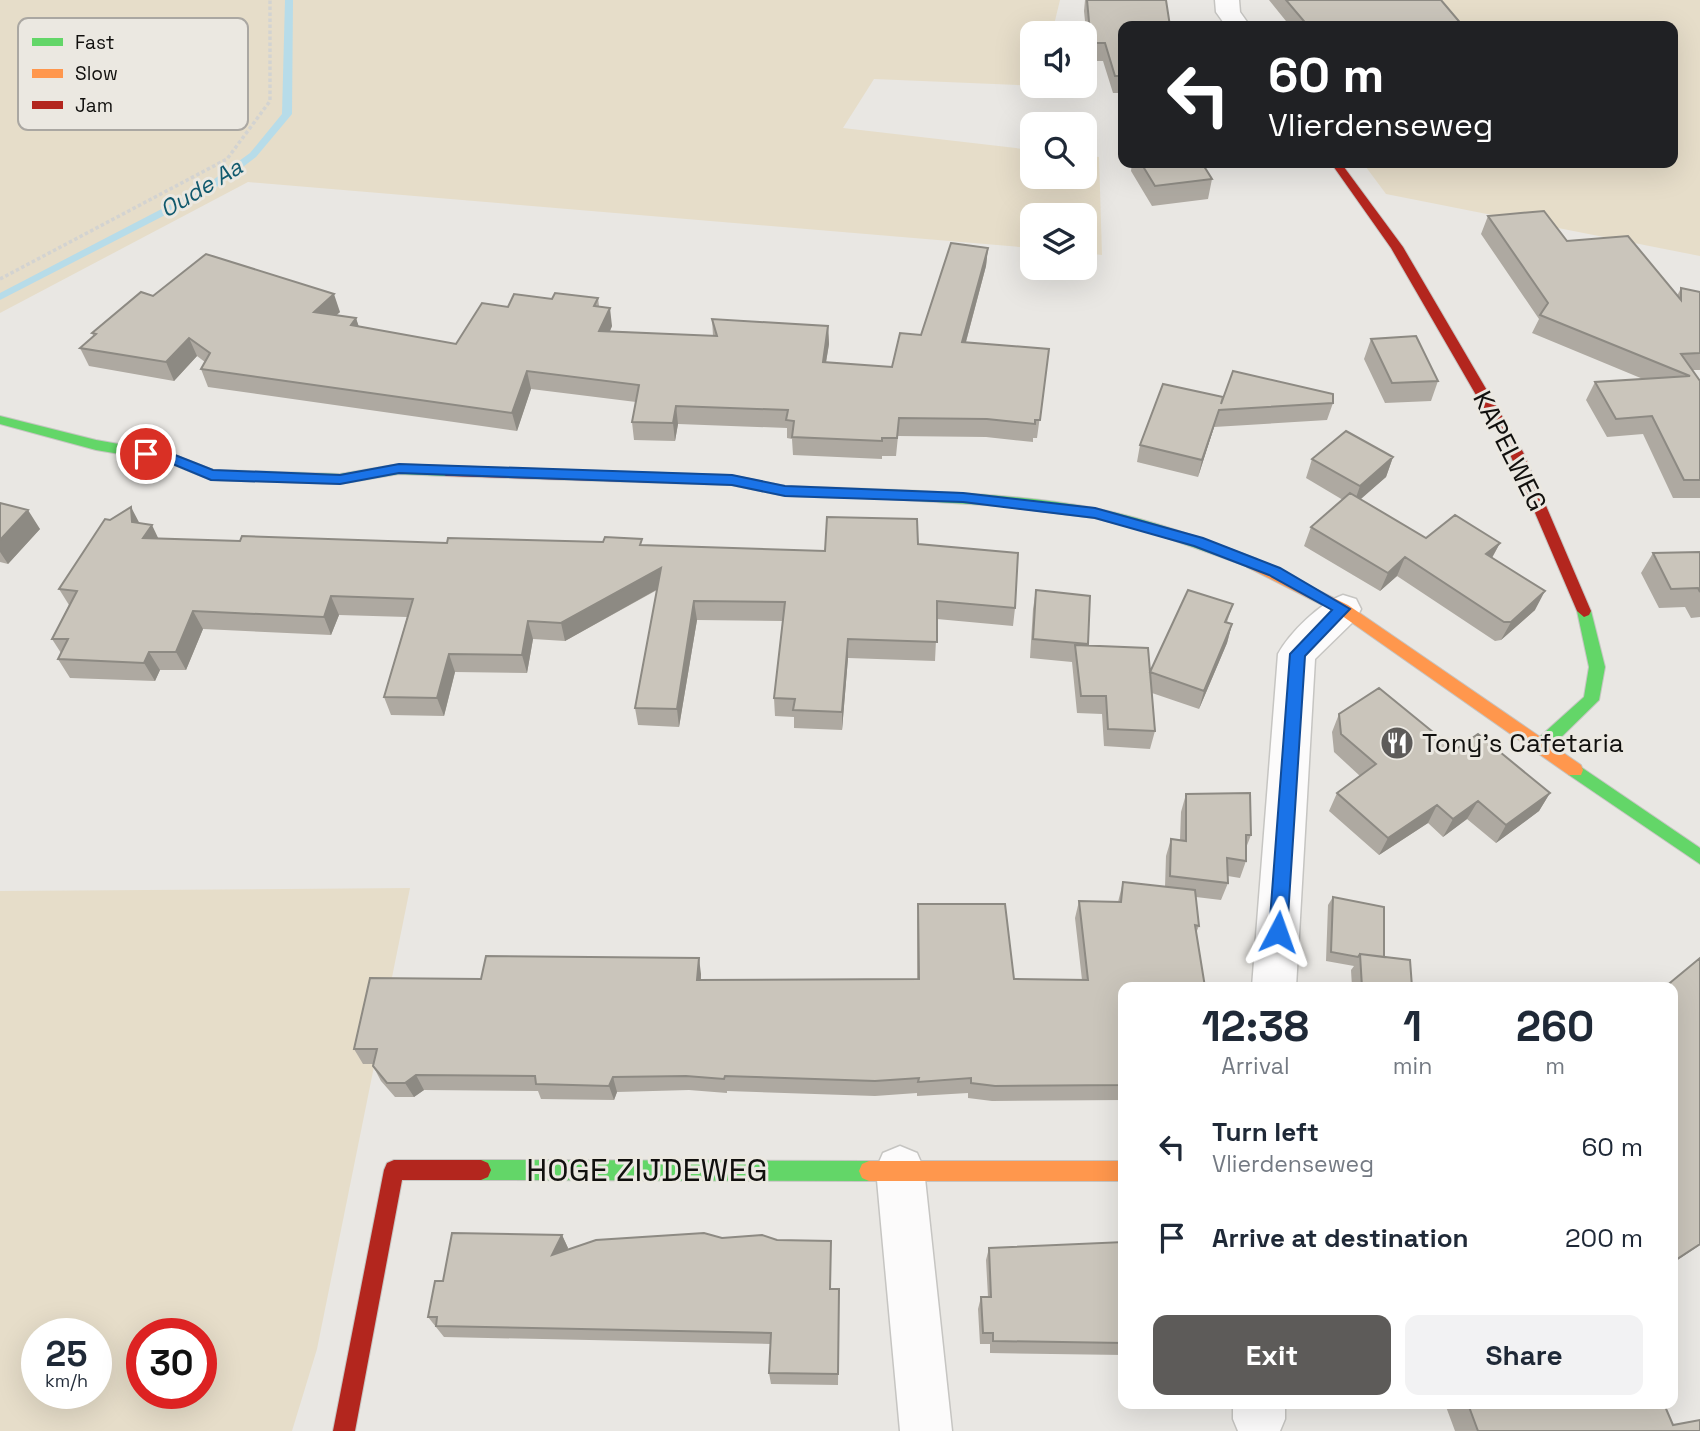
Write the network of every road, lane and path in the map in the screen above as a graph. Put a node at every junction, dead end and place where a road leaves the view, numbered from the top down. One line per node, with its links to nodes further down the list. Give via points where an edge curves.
1 (271, 0): 5 (path, via 270,101 227,159)
2 (1227, 0): 3 (street)
3 (1234, 21)
4 (1340, 168): 8 (street, KAPELWEG, via 1397,247 1516,452 1583,606 1597,667 1591,700)
5 (0, 279)
6 (0, 420): 7 (street, via 170,458 211,475 340,480 399,469 732,480 785,491 963,498 1095,513 1198,542 1275,572)
7 (1343, 609): 8 (street); 10 (street, via 1297,654)
8 (1541, 747): 9 (street)
9 (1700, 858)
10 (1274, 982)
11 (900, 1169): 12 (street, HOGE ZIJDEWEG); 13 (street, HOGE ZIJDEWEG, via 394,1170); 14 (street)
12 (1118, 1171)
13 (344, 1431)
14 (926, 1431)

